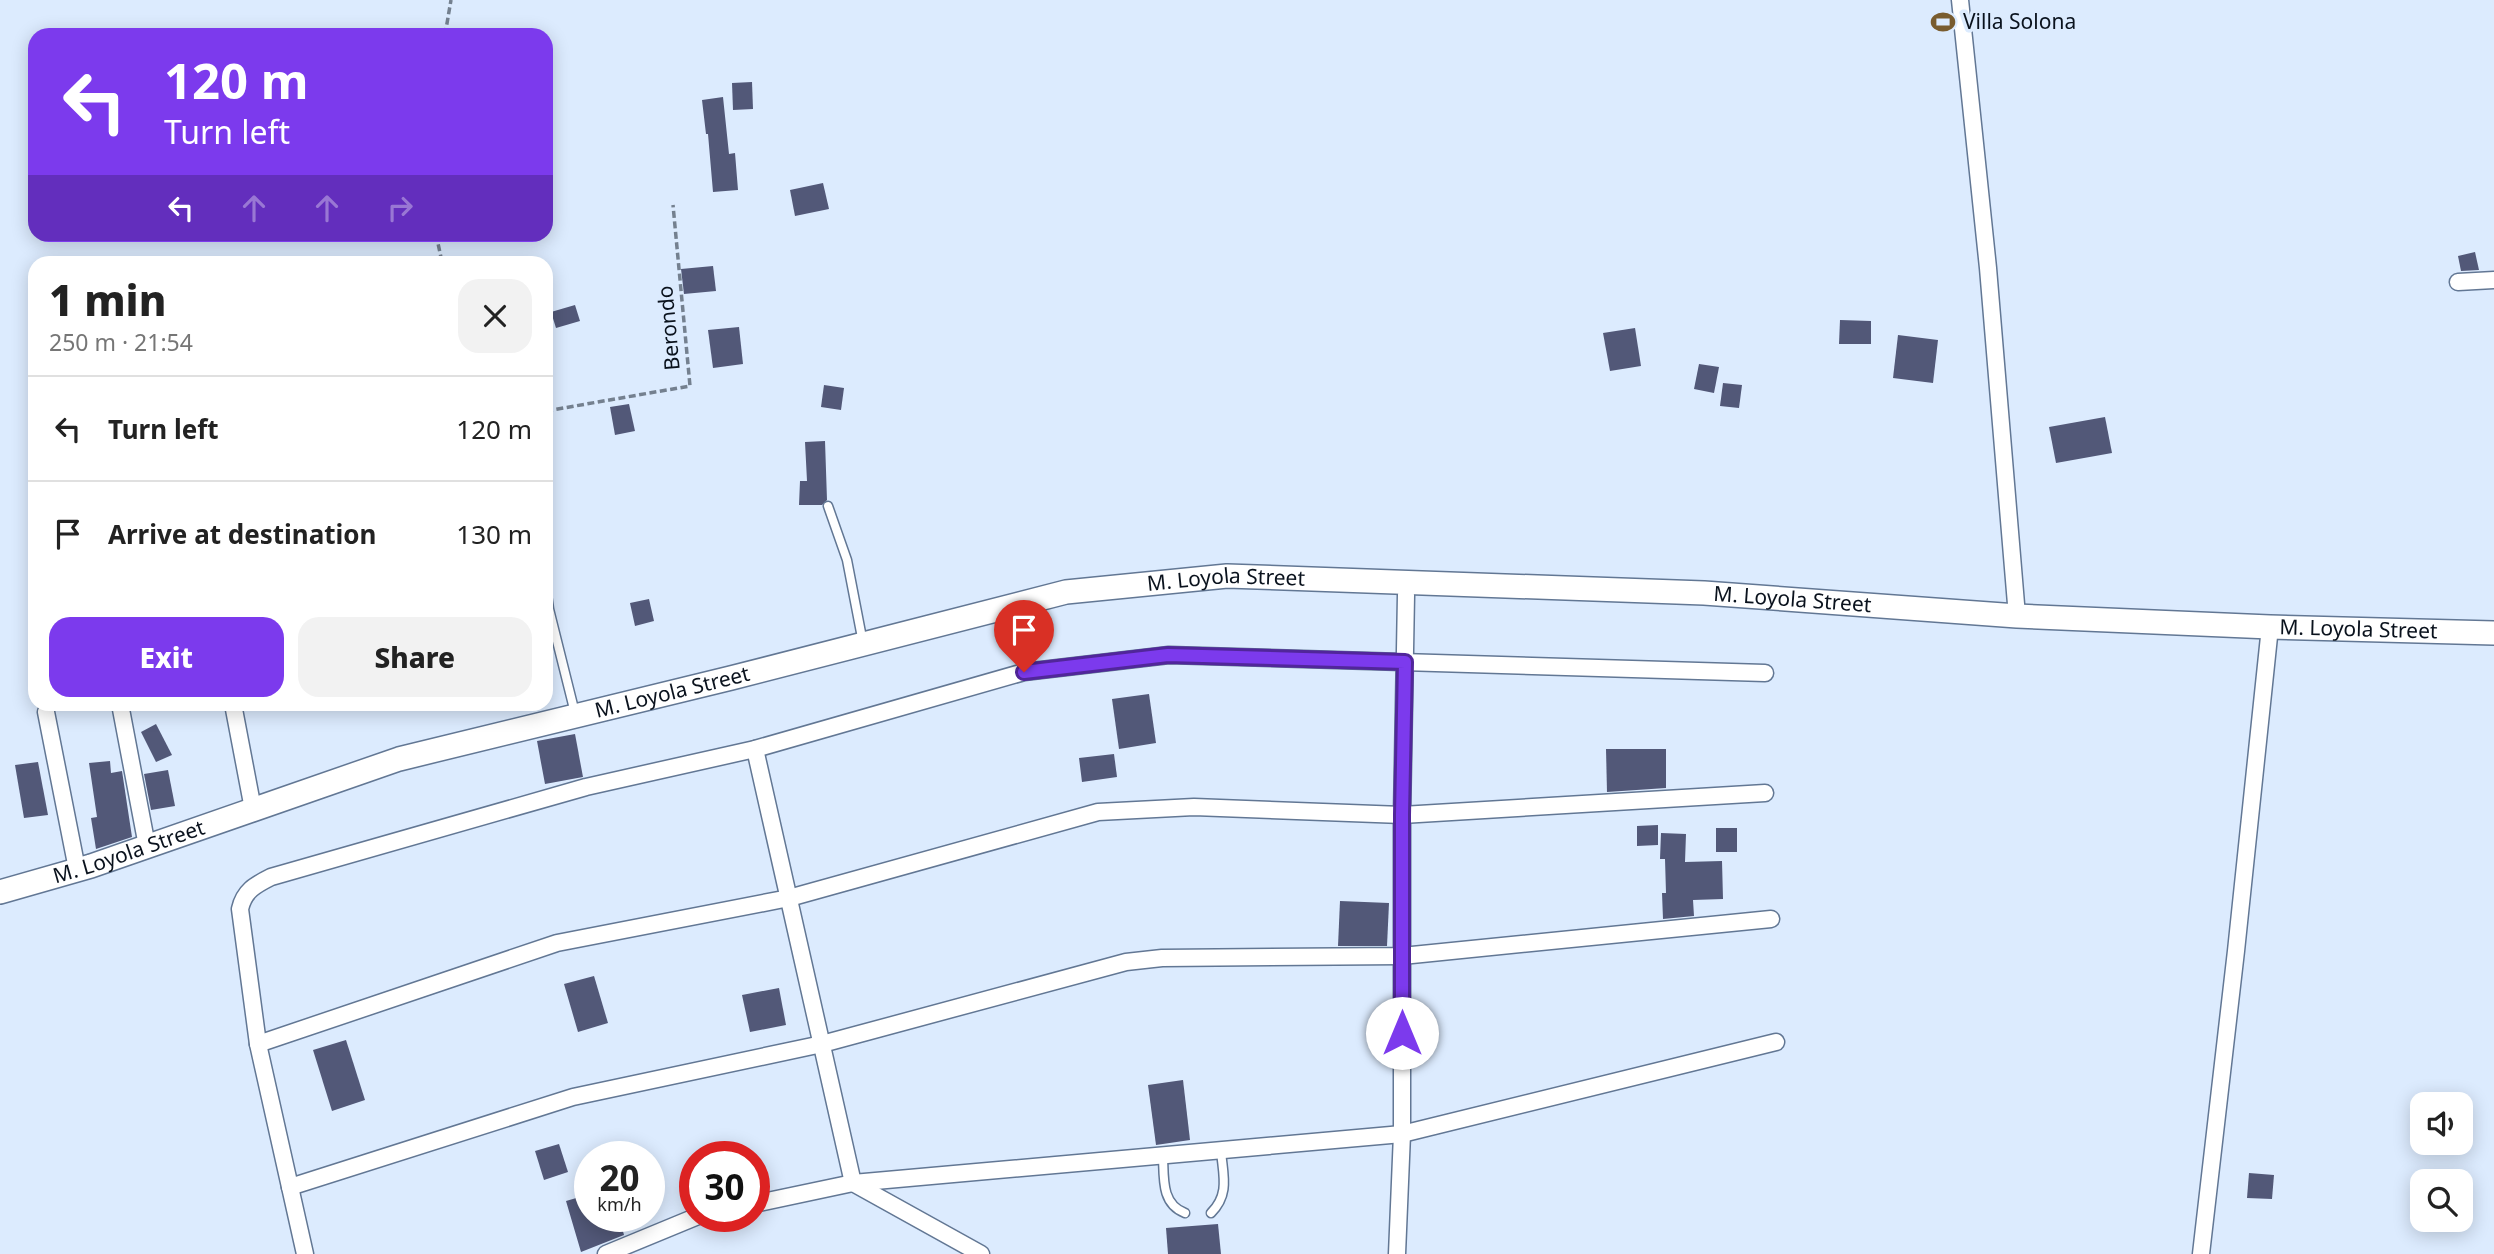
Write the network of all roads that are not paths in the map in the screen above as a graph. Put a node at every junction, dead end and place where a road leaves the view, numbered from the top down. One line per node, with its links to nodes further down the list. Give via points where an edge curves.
1 (1960, 0): 6 (street)
2 (2494, 280): 3 (street)
3 (2458, 282)
4 (828, 506): 10 (lane, via 847,561)
5 (1406, 595): 11 (street)
6 (2017, 616): 8 (street, M. Loyola Street); 10 (street, M. Loyola Street, via 1704,593 1227,576 1066,592)
7 (553, 625): 16 (lane)
8 (2270, 627): 9 (street, M. Loyola Street); 43 (street)
9 (2494, 633)
10 (863, 643): 16 (street, M. Loyola Street)
11 (1405, 662): 12 (street); 17 (street, via 1168,655 1024,672); 20 (street)
12 (1765, 673)
13 (121, 711): 21 (street)
14 (234, 711): 19 (street)
15 (46, 712): 22 (street)
16 (575, 716): 19 (street, M. Loyola Street, via 399,759)
17 (755, 749): 24 (street); 28 (street, via 586,787 271,877 254,886 243,896 240,909)
18 (1765, 793): 20 (street)
19 (253, 809): 21 (street, M. Loyola Street)
20 (1402, 815): 24 (street, via 1194,807 1098,812); 26 (street)
21 (147, 846): 22 (street, M. Loyola Street)
22 (77, 869): 23 (street, M. Loyola Street)
23 (0, 892)
24 (789, 898): 28 (street, via 557,943); 29 (street)
25 (1771, 919): 26 (street)
26 (1402, 956): 29 (street, via 1126,962); 30 (street)
27 (1776, 1042): 30 (street)
28 (258, 1044): 34 (street)
29 (822, 1044): 33 (street); 34 (street, via 573,1097)
30 (1402, 1134): 31 (street); 42 (street)
31 (1221, 1151): 32 (street); 37 (lane, via 1225,1186 1220,1204)
32 (1163, 1156): 33 (street); 36 (lane, via 1169,1202)
33 (853, 1184): 35 (street); 41 (street)
34 (290, 1186): 39 (street)
35 (770, 1201)
36 (1185, 1213)
37 (1211, 1213)
38 (679, 1224): 40 (street)
39 (305, 1254)
40 (606, 1254)
41 (981, 1254)
42 (1397, 1254)
43 (2201, 1254)

